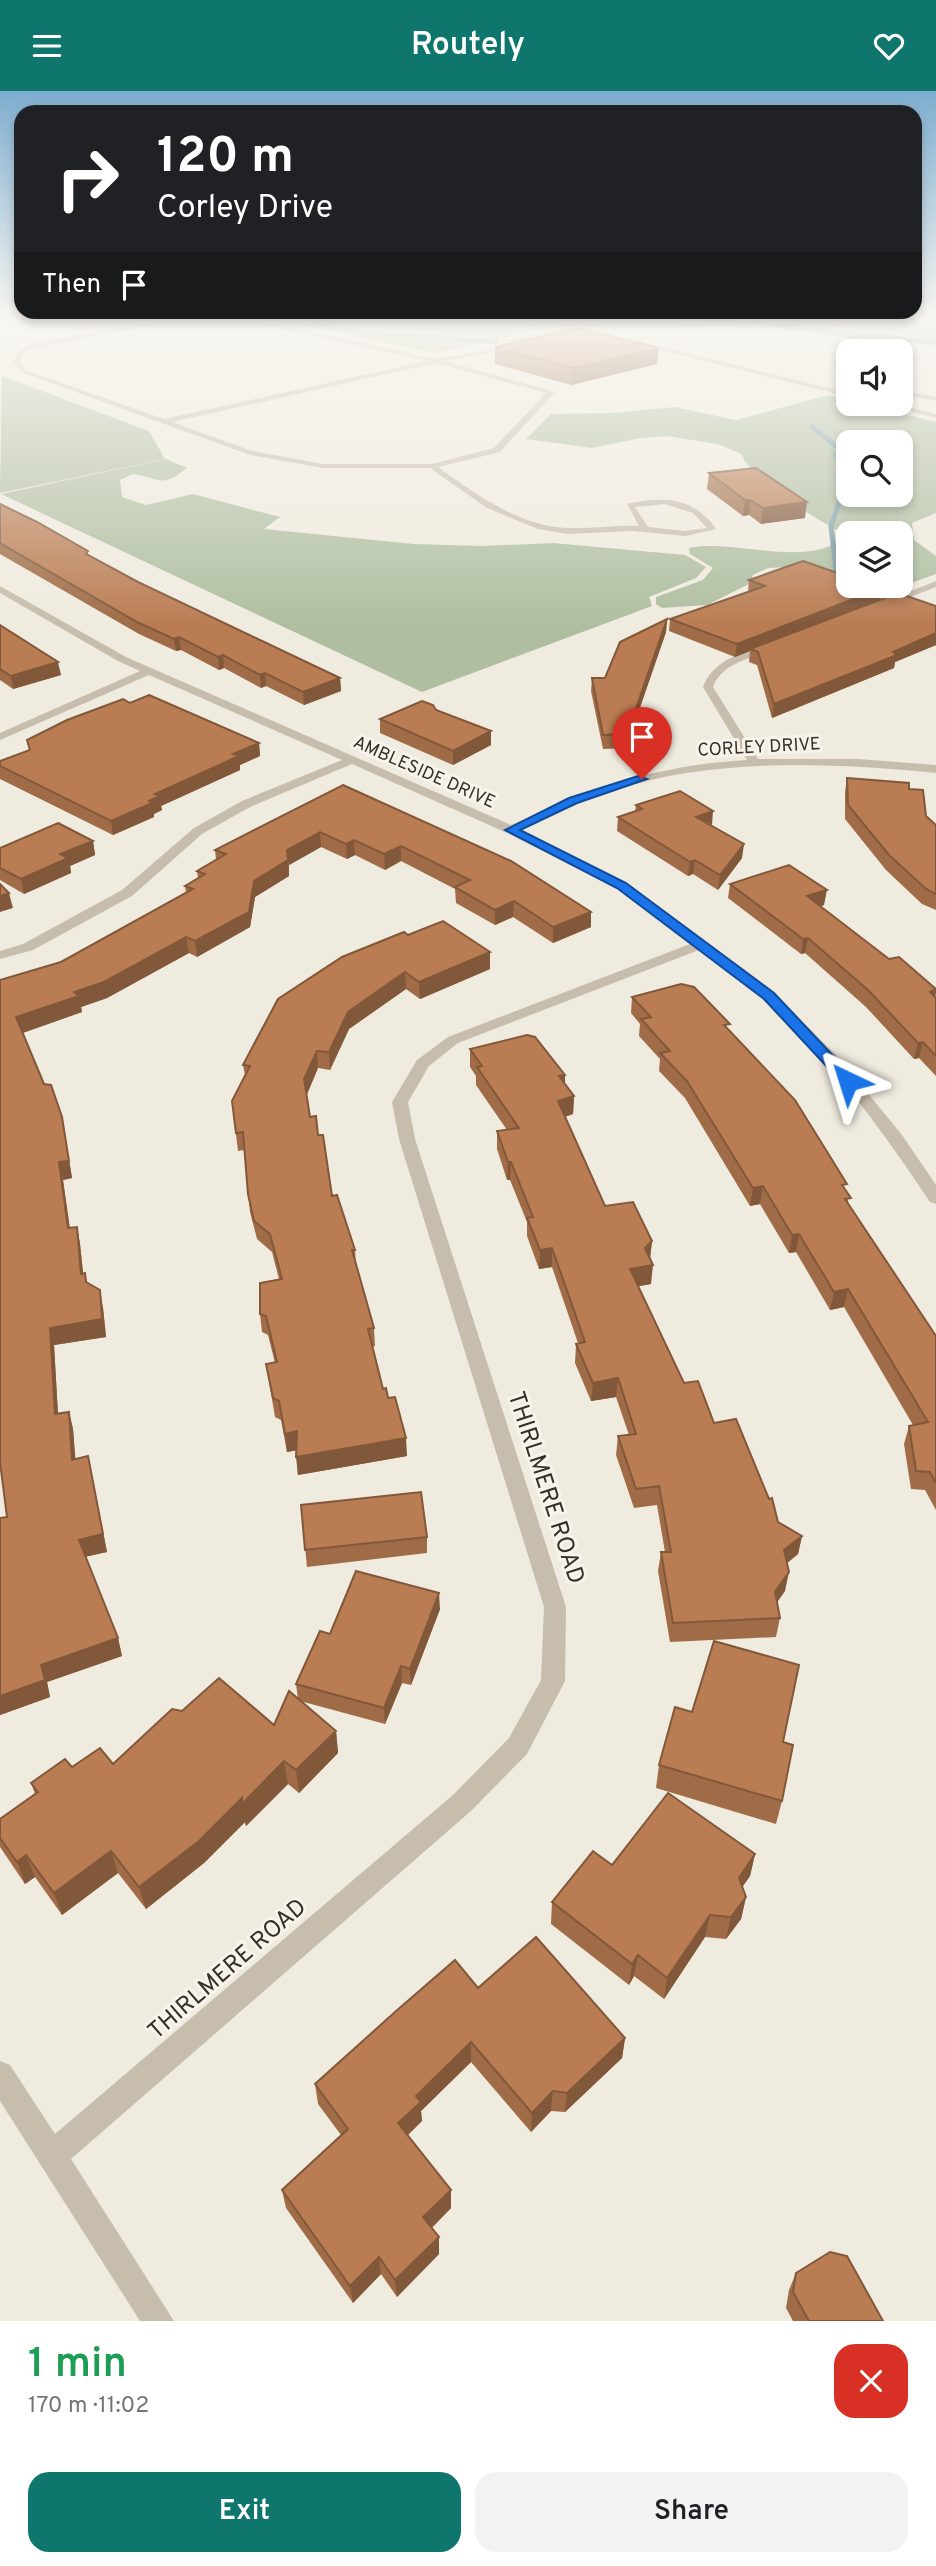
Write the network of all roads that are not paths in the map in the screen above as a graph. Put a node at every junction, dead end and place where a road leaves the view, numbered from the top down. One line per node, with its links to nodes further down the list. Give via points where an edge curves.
1 (159, 418): 4 (street)
2 (180, 418): 4 (street)
3 (527, 418): 5 (street, via 497,450)
4 (167, 421): 5 (street, via 284,461 323,466)
5 (432, 466): 6 (street, via 505,515 556,530)
6 (645, 529): 6 (street, via 696,535 712,529 691,505 648,501 630,506)
7 (936, 585): 9 (street)
8 (0, 589): 11 (street, AMBLESIDE DRIVE)
9 (875, 607)
10 (780, 643): 14 (street, via 722,666 710,676 712,698)
11 (149, 671): 12 (street); 13 (street, AMBLESIDE DRIVE)
12 (0, 737)
13 (352, 760): 16 (street, AMBLESIDE DRIVE); 18 (street, via 198,831 127,893 29,947)
14 (754, 762): 15 (street, CORLEY DRIVE, via 816,760); 16 (street, CORLEY DRIVE, via 622,783)
15 (936, 769)
16 (511, 830): 17 (street, AMBLESIDE DRIVE, via 621,885)
17 (699, 945): 19 (street, AMBLESIDE DRIVE, via 769,996 833,1061); 21 (street, THIRLMERE ROAD, via 453,1040 423,1063 400,1102 407,1139 555,1607 553,1681 518,1746 462,1804)
18 (0, 955)
19 (936, 1198)
20 (0, 2075): 21 (street)
21 (52, 2156): 22 (street)
22 (158, 2321)

